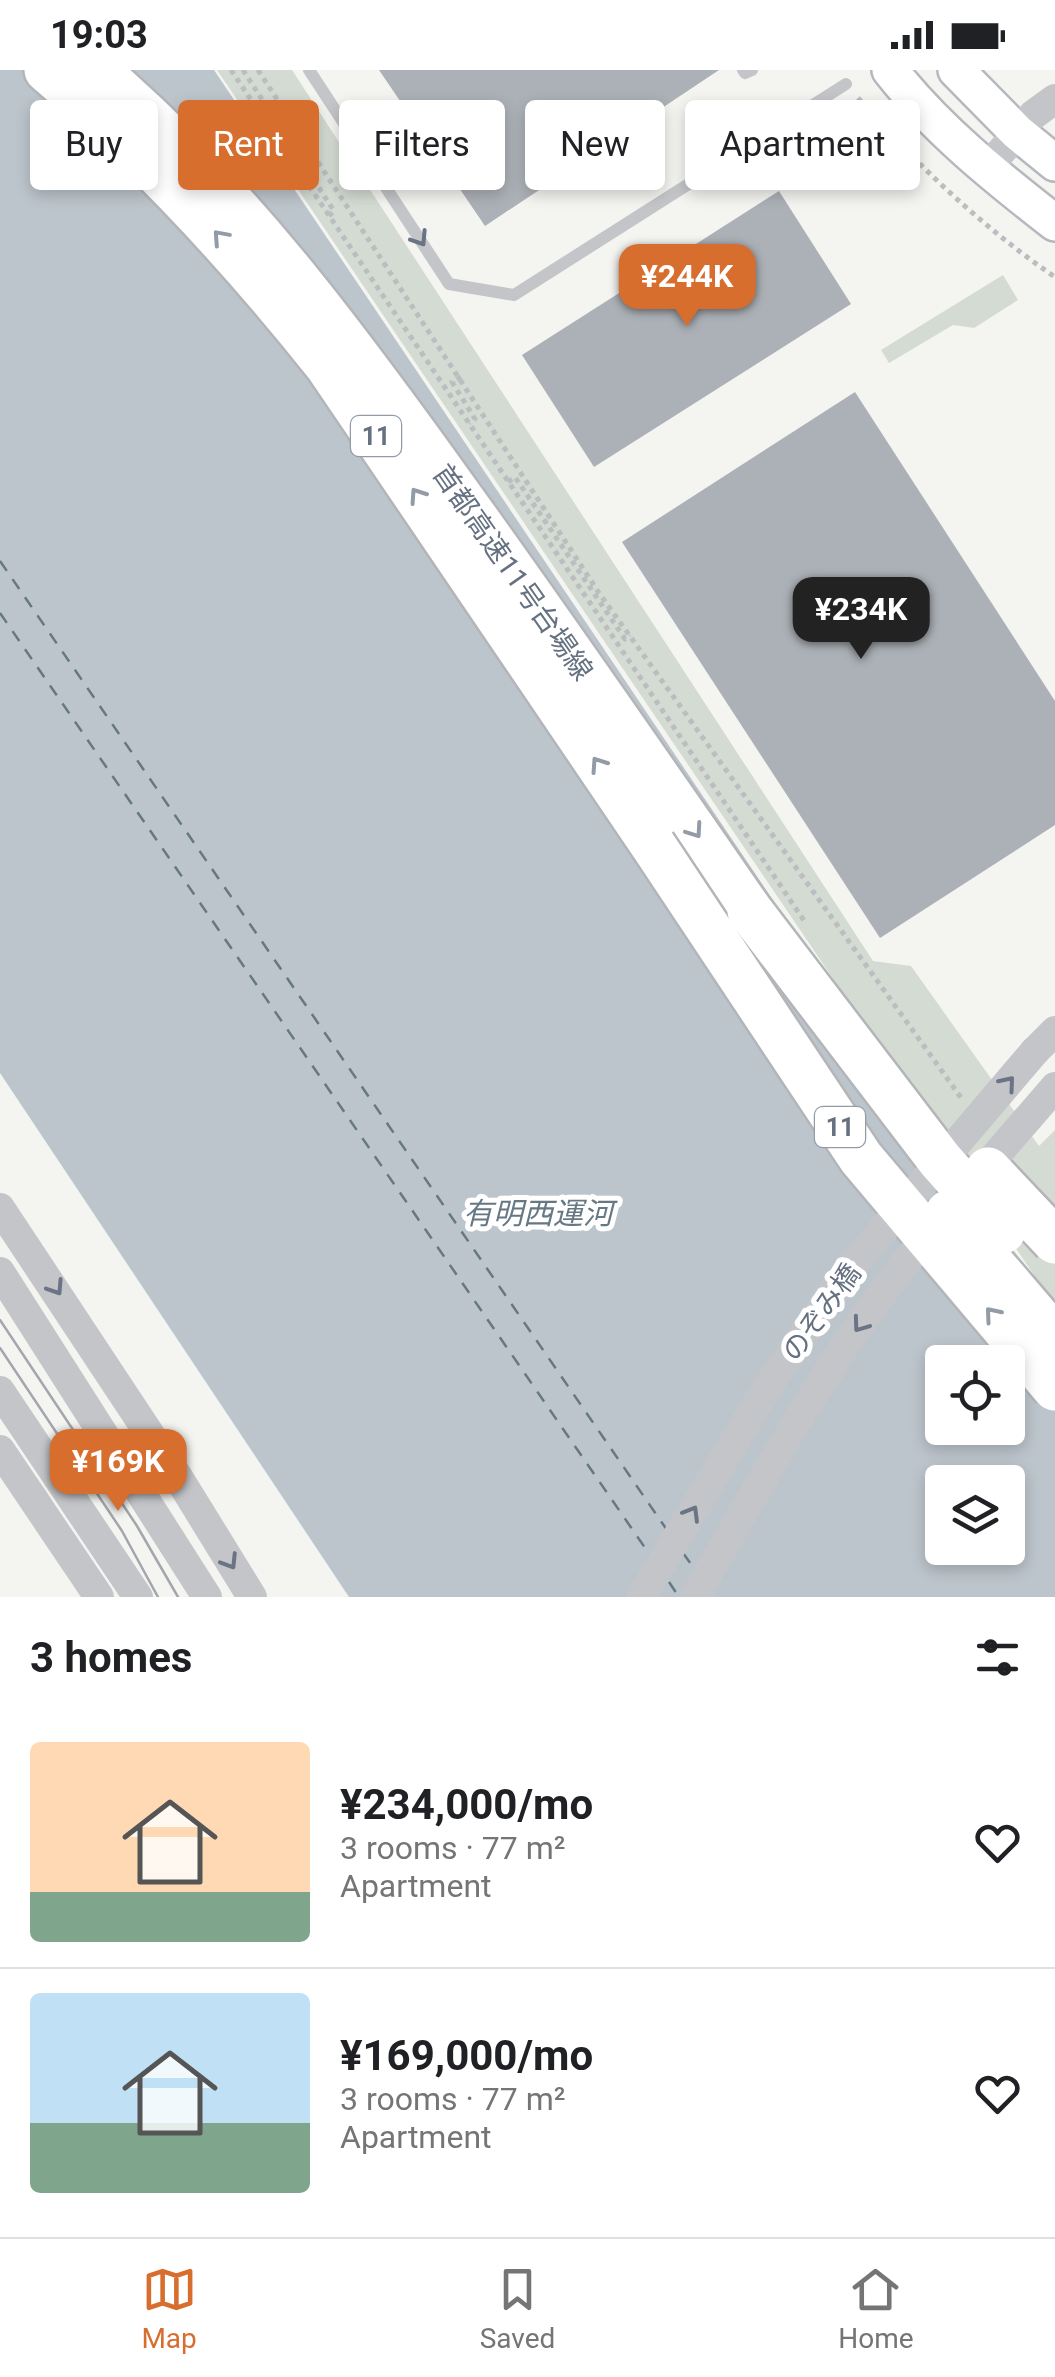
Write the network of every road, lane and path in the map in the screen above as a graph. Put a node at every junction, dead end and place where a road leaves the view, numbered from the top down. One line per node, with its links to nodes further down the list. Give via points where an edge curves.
1 (47, 70): 23 (highway, 首都高速11号台場線 / 11, one-way to 1, via 304,337 204,219)
2 (96, 70): 24 (highway, 首都高速11号台場線 / 11, one-way to 24, via 230,198 307,288)
3 (230, 70): 16 (path)
4 (243, 70): 16 (path, via 334,211)
5 (258, 70): 19 (path)
6 (309, 70): 11 (lane, one-way to 11, via 449,284 514,295)
7 (743, 70): 8 (lane)
8 (752, 70)
9 (890, 70): 15 (main road)
10 (956, 70): 13 (main road)
11 (846, 84): 18 (path, via 896,141 1014,249)
12 (1055, 100): 13 (street)
13 (1018, 132): 14 (main road); 15 (street)
14 (1055, 163)
15 (986, 169): 17 (main road)
16 (329, 216): 20 (path)
17 (1055, 224)
18 (1055, 276)
19 (460, 377): 20 (path, via 452,382 475,419); 22 (path)
20 (469, 423): 21 (path)
21 (508, 482): 22 (path, via 515,477 624,639); 25 (path)
22 (630, 635): 28 (path)
23 (653, 845): 33 (highway, 11, bridge, via 883,1137); 34 (highway, 11, one-way to 23, bridge, via 861,1158)
24 (750, 911): 30 (highway, 11, bridge); 32 (highway, 11, bridge, via 940,1160)
25 (807, 925)
26 (1045, 1041): 41 (street, のぞみ橋, one-way to 26, bridge, via 770,1382 842,1278)
27 (1055, 1087): 42 (street, のぞみ橋, one-way to 42, bridge, via 918,1246 839,1354)
28 (968, 1109)
29 (0, 1208): 40 (street, one-way to 40)
30 (1055, 1241)
31 (0, 1272): 39 (street)
32 (1055, 1290)
33 (1055, 1338)
34 (1055, 1388)
35 (0, 1394): 38 (street)
36 (0, 1450): 37 (street)
37 (99, 1597)
38 (138, 1597)
39 (206, 1597)
40 (252, 1597)
41 (642, 1597)
42 (695, 1597)

